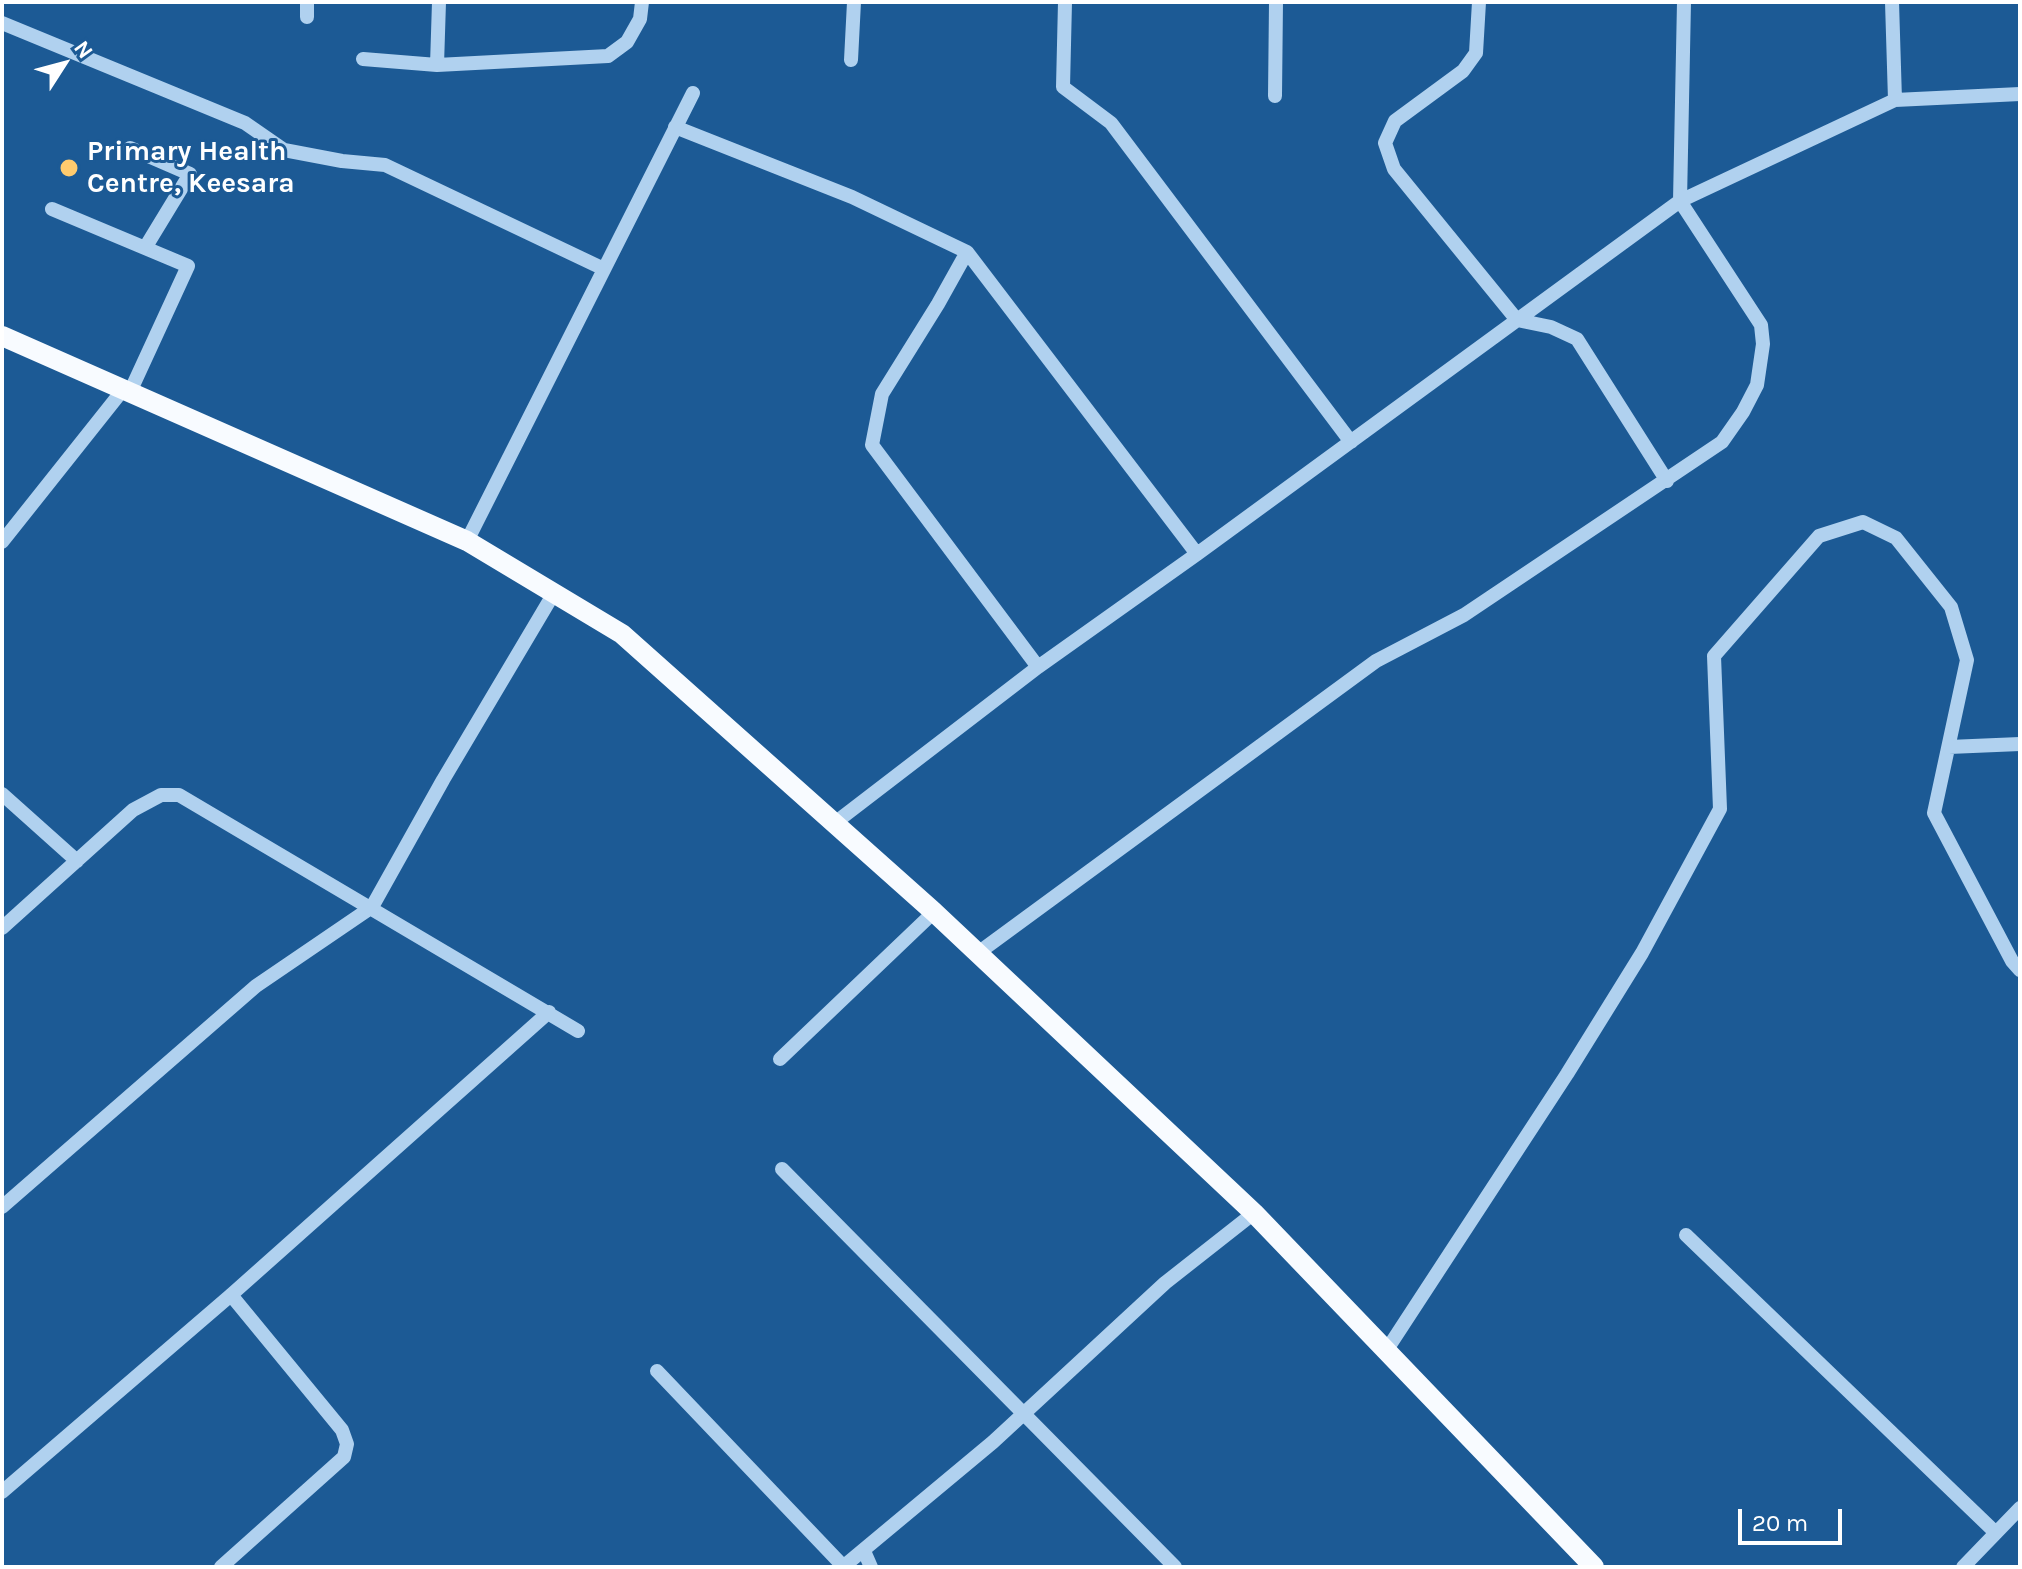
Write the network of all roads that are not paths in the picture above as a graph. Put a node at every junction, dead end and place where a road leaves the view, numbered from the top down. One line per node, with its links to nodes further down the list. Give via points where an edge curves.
1 (439, 2): 12 (street)
2 (642, 2): 12 (street, via 640,19 627,42 608,56)
3 (854, 2): 11 (street)
4 (1065, 2): 27 (street, via 1063,87 1111,123)
5 (1276, 2): 15 (street)
6 (1479, 2): 24 (street, via 1476,53 1463,71 1395,121 1385,143 1394,169)
7 (1684, 2): 19 (street)
8 (1892, 2): 16 (street)
9 (2, 23): 23 (street, via 245,123 284,150 385,165)
10 (363, 59): 12 (street)
11 (851, 60)
12 (437, 65)
13 (693, 93): 17 (street)
14 (2020, 94): 16 (street)
15 (1275, 96)
16 (1895, 100): 19 (street)
17 (675, 127): 22 (street, via 852,197); 23 (street)
18 (130, 148): 21 (street, via 190,174)
19 (1680, 201): 24 (street); 28 (street, via 1761,325 1763,344 1757,385 1722,442)
20 (52, 209): 21 (street)
21 (145, 248): 26 (street, via 188,266)
22 (967, 252): 31 (street); 33 (street, via 882,394 872,445)
23 (604, 269): 29 (street)
24 (1517, 320): 27 (street); 28 (street, via 1577,339)
25 (2, 336): 26 (main road)
26 (126, 392): 29 (main road); 30 (street)
27 (1351, 442): 31 (street)
28 (1667, 481): 42 (street, via 1464,615 1376,661)
29 (467, 541): 32 (main road)
30 (2, 542)
31 (1197, 554): 33 (street)
32 (554, 593): 37 (main road, via 622,634); 39 (street)
33 (1038, 667): 37 (street)
34 (2020, 744): 35 (street)
35 (1949, 747): 43 (street, via 1934,813); 52 (street, via 1967,660 1951,607 1896,538 1863,522 1819,536 1714,656 1720,809 1713,823 1642,953)
36 (2, 794): 38 (street)
37 (836, 822): 40 (main road)
38 (77, 861): 39 (street, via 133,810 161,795 179,795); 41 (street)
39 (372, 907): 44 (street); 48 (street, via 256,986)
40 (934, 912): 42 (main road); 46 (street)
41 (2, 928)
42 (978, 953): 49 (main road)
43 (2020, 970)
44 (549, 1012): 45 (street); 51 (street)
45 (578, 1031)
46 (780, 1059)
47 (782, 1169): 54 (street)
48 (2, 1207)
49 (1254, 1213): 52 (main road); 54 (street, via 1165,1283)
50 (1686, 1235): 57 (street)
51 (231, 1295): 55 (street); 59 (street, via 342,1430 347,1444 344,1457)
52 (1386, 1351): 63 (main road)
53 (657, 1371): 60 (street)
54 (1024, 1413): 58 (street); 62 (street)
55 (2, 1492)
56 (2020, 1508): 57 (street)
57 (1996, 1533): 64 (street)
58 (864, 1551): 60 (street); 61 (street)
59 (221, 1567)
60 (843, 1567)
61 (871, 1567)
62 (1175, 1567)
63 (1594, 1567)
64 (1963, 1567)

